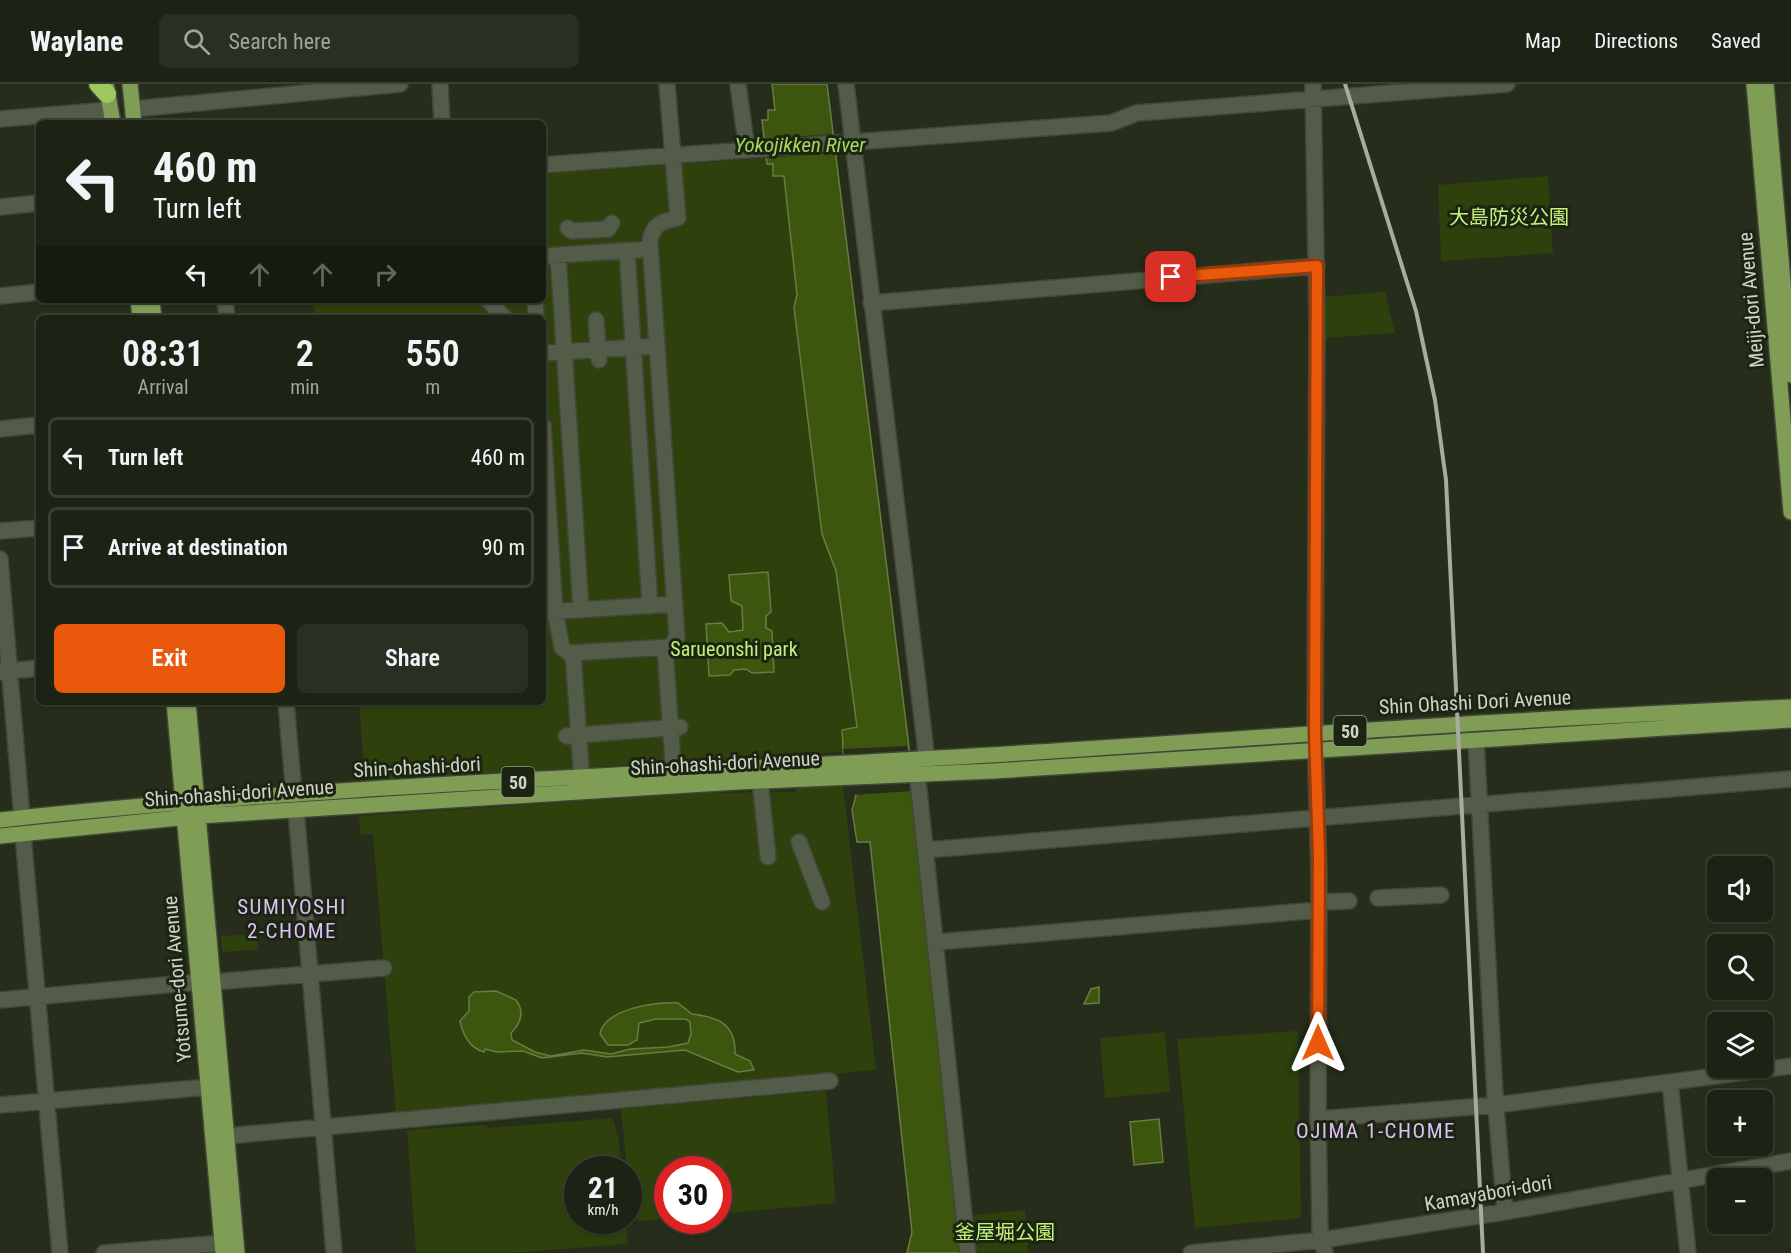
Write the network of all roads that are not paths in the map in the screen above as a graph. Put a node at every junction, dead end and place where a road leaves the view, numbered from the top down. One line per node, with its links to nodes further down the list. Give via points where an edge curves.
1 (130, 84): 12 (main road)
2 (400, 84): 12 (street)
3 (440, 84): 14 (street)
4 (667, 84): 17 (street)
5 (738, 84): 16 (street)
6 (846, 84): 15 (street)
7 (1507, 84): 10 (street)
8 (1754, 84): 48 (main road, Meiji-dori Avenue)
9 (1766, 84): 40 (main road, Meiji-dori Avenue)
10 (1314, 91): 15 (street, via 1137,113 1111,123); 28 (street)
11 (107, 99): 13 (street)
12 (133, 116)
13 (0, 119)
14 (442, 120)
15 (853, 142): 16 (street); 32 (street)
16 (754, 149): 17 (street)
17 (674, 155): 18 (street); 24 (street, via 678,218 655,227 650,234)
18 (546, 165)
19 (36, 203): 20 (street)
20 (0, 207)
21 (612, 224): 23 (street, via 608,229)
22 (568, 228): 23 (street)
23 (591, 230): 26 (street)
24 (650, 249): 25 (street); 35 (street)
25 (627, 251): 26 (street); 36 (street)
26 (593, 253): 27 (street)
27 (551, 256): 37 (street)
28 (1317, 266): 32 (street); 70 (street)
29 (36, 292): 30 (street)
30 (0, 296)
31 (491, 303): 33 (street)
32 (871, 303): 74 (street)
33 (502, 315)
34 (596, 320): 39 (street)
35 (657, 346): 36 (street); 41 (street)
36 (633, 347): 39 (street); 42 (street)
37 (564, 352): 38 (street); 39 (street); 44 (street)
38 (546, 353)
39 (598, 355)
40 (1791, 375)
41 (662, 419): 42 (street); 51 (street)
42 (638, 421): 52 (street)
43 (36, 425): 46 (street)
44 (569, 425): 45 (street); 53 (street)
45 (546, 427)
46 (0, 429)
47 (546, 475): 54 (street)
48 (1791, 512)
49 (36, 528): 50 (street)
50 (0, 531)
51 (670, 532): 52 (street); 56 (street)
52 (645, 534): 57 (street)
53 (576, 538): 54 (street); 58 (street)
54 (550, 540): 59 (street)
55 (0, 559): 63 (street)
56 (675, 604): 57 (street); 60 (street, via 676,642)
57 (650, 606): 58 (street)
58 (581, 610): 59 (street)
59 (549, 612): 61 (street, via 562,648)
60 (665, 648): 61 (street); 69 (street)
61 (573, 653): 71 (street)
62 (36, 668): 63 (street)
63 (5, 671): 83 (street)
64 (174, 705): 82 (main road, Yotsume-dori Avenue)
65 (188, 705): 82 (main road, Yotsume-dori Avenue)
66 (286, 705): 80 (street)
67 (1791, 707): 70 (main road, Shin Ohashi Dori Avenue / 50)
68 (1791, 720): 72 (main road, Shin Ohashi Dori Avenue / 50)
69 (676, 729): 71 (street); 75 (street)
70 (1315, 733): 73 (street); 74 (main road, Shin Ohashi Dori Avenue / 50)
71 (572, 736): 76 (street)
72 (1476, 741): 73 (main road, Shin Ohashi Dori Avenue / 50); 81 (street)
73 (1316, 749): 77 (main road, Shin Ohashi Dori Avenue / 50, via 994,771); 84 (street)
74 (926, 758): 77 (main road, Shin Ohashi Dori Avenue / 50)
75 (673, 763)
76 (580, 768)
77 (913, 769): 80 (main road, Shin-ohashi-dori Avenue / 50); 89 (street)
78 (1791, 779): 81 (street)
79 (761, 789): 90 (street)
80 (295, 802): 82 (main road, Shin-ohashi-dori Avenue / 50); 82 (main road, 50, via 261,792); 98 (street)
81 (1479, 805): 84 (street); 108 (street)
82 (191, 809): 83 (main road, 50); 86 (main road, Shin-ohashi-dori Avenue / 50); 99 (main road, Yotsume-dori Avenue)
83 (22, 818): 85 (main road, 50)
84 (1319, 818): 89 (street); 95 (street)
85 (0, 820)
86 (23, 834): 87 (main road, Shin-ohashi-dori Avenue / 50); 100 (street)
87 (0, 836)
88 (799, 842): 94 (street)
89 (926, 850): 96 (street)
90 (768, 857)
91 (1441, 895): 92 (street)
92 (1378, 898)
93 (1349, 901): 95 (street)
94 (822, 902)
95 (1319, 906): 96 (street); 109 (street)
96 (937, 942): 121 (street)
97 (384, 968): 98 (street)
98 (310, 974): 99 (street); 110 (street)
99 (206, 982): 100 (street); 105 (main road, Yotsume-dori Avenue); 111 (main road, Yotsume-dori Avenue)
100 (38, 996): 101 (street); 106 (street)
101 (0, 1000)
102 (1791, 1066): 104 (street)
103 (830, 1081): 110 (street)
104 (1670, 1083): 108 (street); 113 (street)
105 (209, 1087): 106 (street); 116 (main road, Yotsume-dori Avenue)
106 (47, 1101): 107 (street); 117 (street)
107 (0, 1105)
108 (1496, 1105): 109 (street); 114 (street)
109 (1318, 1119): 115 (street)
110 (323, 1127): 111 (street); 120 (street)
111 (226, 1136): 119 (main road, Yotsume-dori Avenue)
112 (1791, 1161): 113 (street, Kamayabori-dori)
113 (1680, 1179): 114 (street, Kamayabori-dori); 123 (street)
114 (1506, 1212): 115 (street, Kamayabori-dori)
115 (1324, 1247): 122 (street, Kamayabori-dori)
116 (223, 1248): 118 (street)
117 (60, 1253)
118 (104, 1253)
119 (237, 1253)
120 (334, 1253)
121 (968, 1253)
122 (1191, 1253)
123 (1688, 1253)

